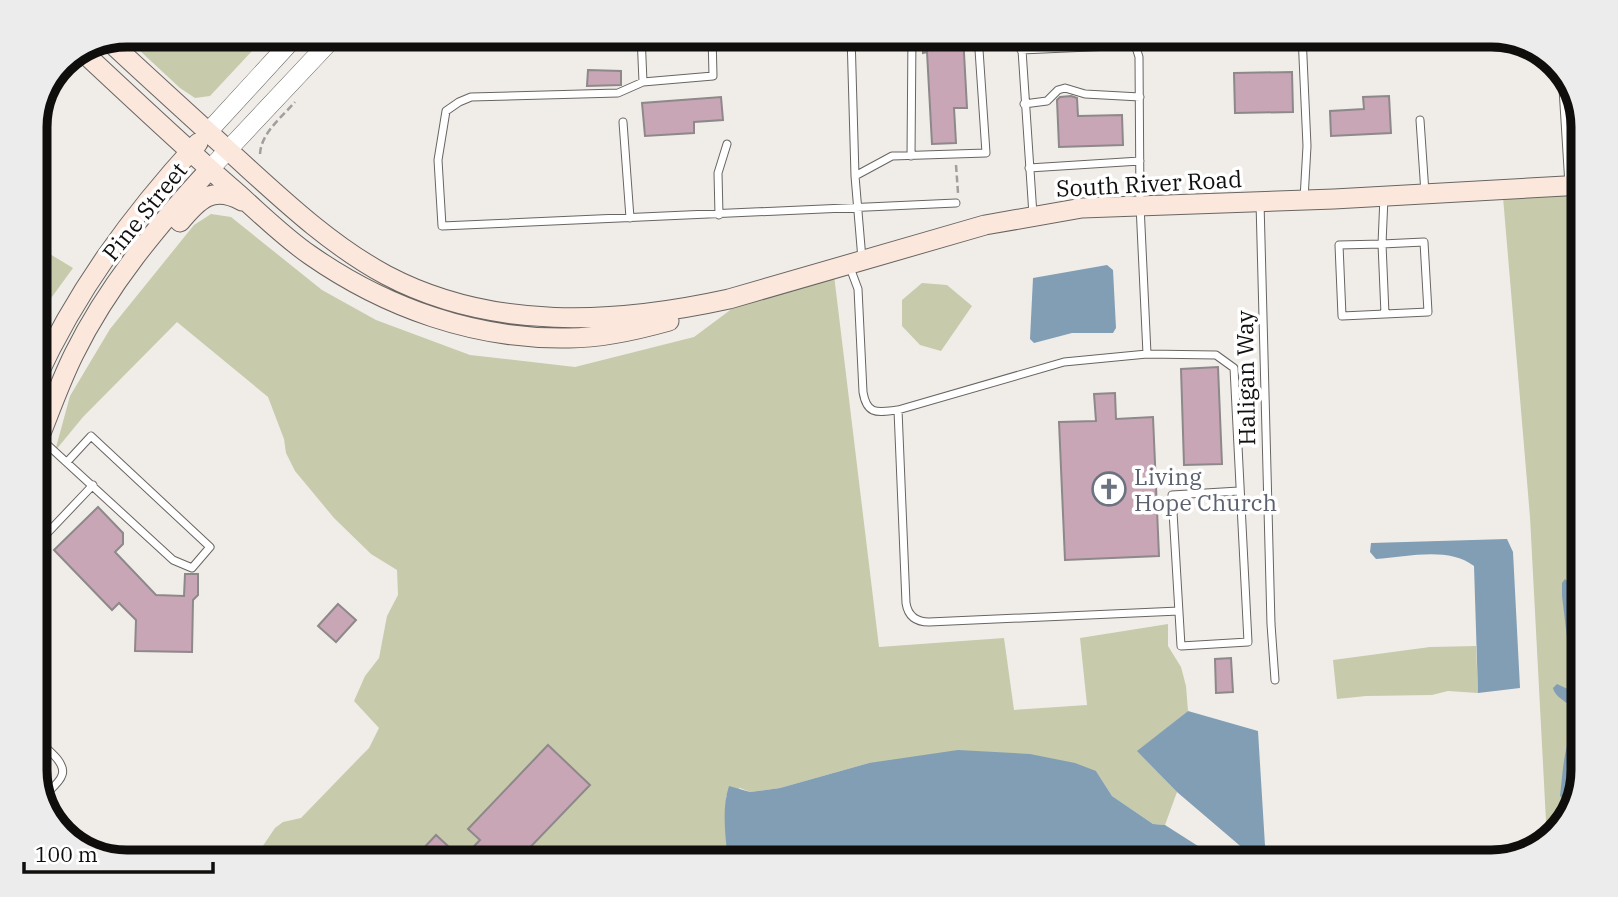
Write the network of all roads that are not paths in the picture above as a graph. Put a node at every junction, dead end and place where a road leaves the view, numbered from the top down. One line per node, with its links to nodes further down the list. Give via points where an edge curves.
1 (286, 47): 20 (street, Pine Street)
2 (335, 47): 23 (street, Pine Street)
3 (642, 47): 14 (lane)
4 (712, 47): 14 (lane, via 713,76)
5 (851, 47): 29 (lane)
6 (912, 47): 25 (lane)
7 (979, 47): 25 (lane, via 986,153)
8 (1089, 47): 12 (lane)
9 (1136, 47): 15 (lane)
10 (1303, 47): 34 (lane, via 1307,146)
11 (117, 48): 20 (main road, South River Road)
12 (1021, 50): 17 (lane)
13 (89, 57): 24 (main road, South River Road)
14 (643, 82): 41 (lane, via 618,93 471,97 446,111 438,160 442,226)
15 (1140, 97): 17 (lane, via 1085,94 1065,88 1047,101); 26 (lane)
16 (1566, 101): 22 (lane)
17 (1024, 104): 27 (lane)
18 (1420, 120): 31 (lane)
19 (623, 122): 41 (lane)
20 (208, 131): 23 (main road, South River Road); 24 (main road, Pine Street)
21 (727, 144): 39 (lane, via 718,173)
22 (1571, 145)
23 (228, 150): 28 (street, Pine Street); 44 (main road, South River Road, via 306,220 347,249 384,274 448,300 509,314 574,319 644,314)
24 (190, 151): 28 (main road, South River Road); 47 (main road, Pine Street, via 98,265)
25 (911, 156): 29 (lane, via 892,156)
26 (1140, 161): 27 (lane); 36 (lane)
27 (1029, 168): 40 (lane)
28 (210, 169): 37 (main road, South River Road); 48 (main road, Pine Street, via 154,232 109,295)
29 (855, 176): 38 (lane)
30 (1571, 186): 31 (main road, South River Road)
31 (1425, 194): 32 (main road, South River Road)
32 (1384, 196): 34 (main road, South River Road); 42 (lane)
33 (957, 200): 38 (lane)
34 (1304, 200): 35 (main road, South River Road)
35 (1260, 201): 36 (main road, South River Road); 57 (lane, Haligan Way)
36 (1140, 205): 40 (main road, South River Road); 46 (lane)
37 (254, 208): 44 (main road, South River Road, via 309,254 362,288 435,318 494,333 570,338 632,331); 48 (main road, via 214,194 191,208)
38 (858, 208): 39 (lane); 43 (lane)
39 (719, 215): 41 (lane)
40 (1033, 215): 43 (main road, South River Road)
41 (630, 218)
42 (1382, 244): 45 (lane); 45 (lane, via 1424,242 1428,312); 45 (lane, via 1339,245 1342,316)
43 (855, 262): 44 (main road, South River Road); 49 (lane, via 866,406 879,412)
44 (729, 299)
45 (1385, 314)
46 (1147, 354): 49 (lane, via 1064,362); 54 (lane, via 1216,355 1234,368)
47 (47, 357)
48 (64, 377): 50 (main road, Pine Street)
49 (898, 410): 56 (lane, via 906,603 913,618 929,622)
50 (47, 419)
51 (47, 449): 52 (lane)
52 (67, 462): 53 (lane); 53 (lane, via 91,436 210,547 192,568 173,560)
53 (93, 485): 55 (lane)
54 (1239, 491): 56 (lane, via 1172,495); 56 (lane, via 1248,642 1181,646)
55 (47, 533)
56 (1179, 611)
57 (1275, 680)
58 (47, 749): 59 (lane, via 63,770)
59 (50, 789)

